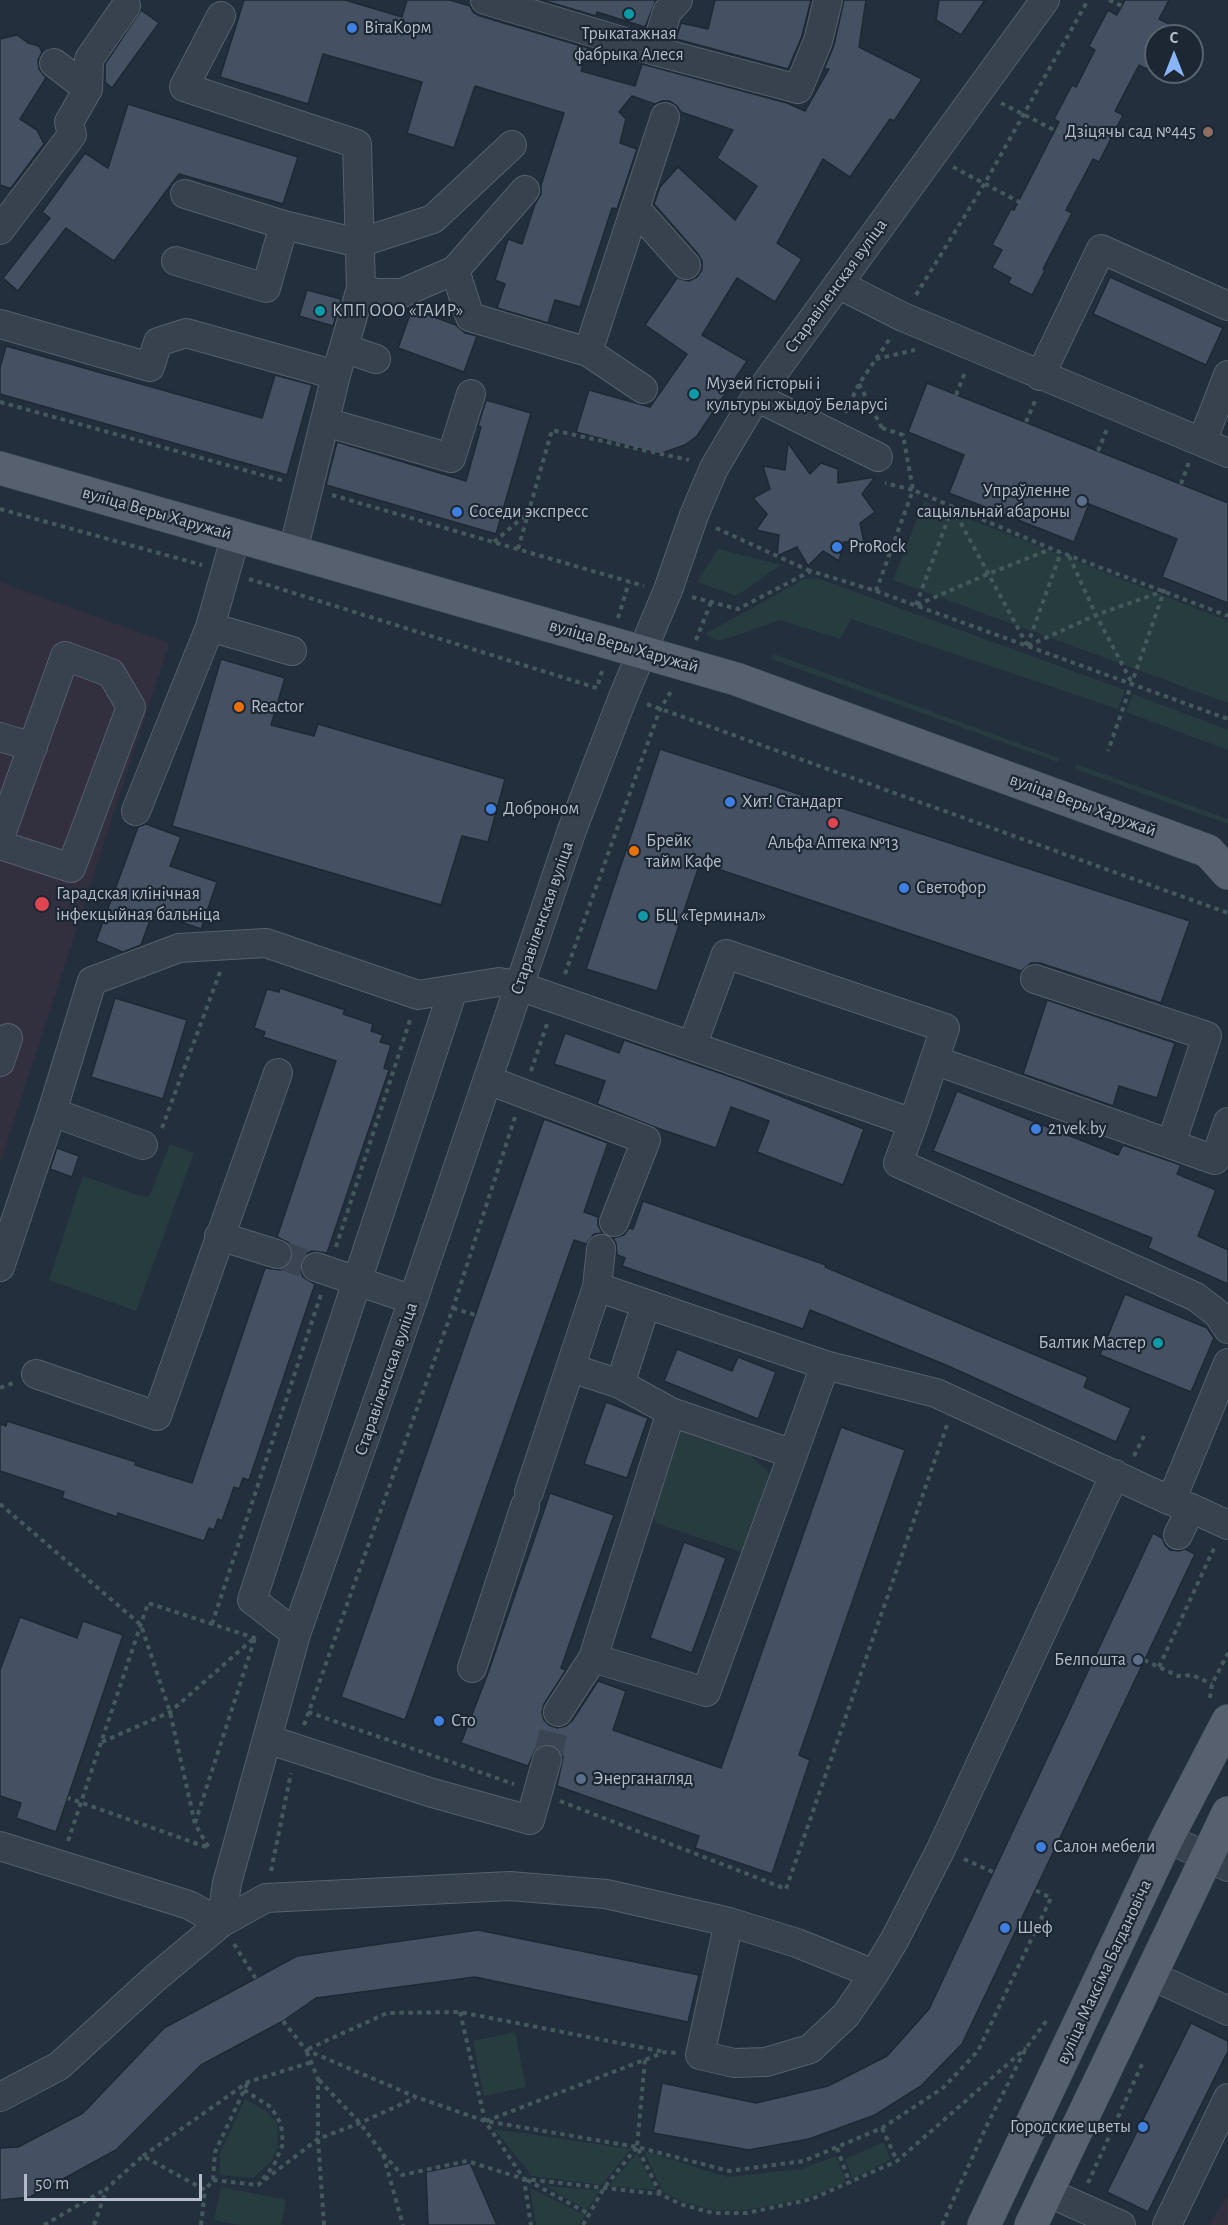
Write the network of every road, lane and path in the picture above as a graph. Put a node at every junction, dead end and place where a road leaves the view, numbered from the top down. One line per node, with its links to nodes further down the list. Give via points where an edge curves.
1 (485, 0): 10 (street)
2 (678, 0): 10 (street, via 667,12)
3 (828, 0): 10 (street, via 818,41 798,89)
4 (1044, 0): 13 (street, Старавіленская вуліца)
5 (1088, 0): 14 (path)
6 (1109, 0): 8 (path)
7 (126, 6): 12 (street, via 89,59)
8 (1122, 6)
9 (221, 16): 26 (street, via 184,87 357,144)
10 (655, 51)
11 (54, 63): 12 (street)
12 (88, 89): 25 (street, via 69,122 72,135)
13 (978, 91): 14 (path); 18 (street, Старавіленская вуліца)
14 (1024, 115): 16 (path); 19 (path)
15 (665, 117): 23 (street)
16 (1062, 134)
17 (512, 146): 26 (street, via 433,219)
18 (930, 155): 19 (path); 30 (street, Старавіленская вуліца)
19 (985, 183): 22 (path); 33 (path)
20 (525, 190): 29 (street)
21 (185, 194): 24 (street)
22 (1027, 206)
23 (635, 208): 28 (street); 36 (street)
24 (284, 225): 26 (street); 27 (street, via 266,288)
25 (0, 230)
26 (359, 243): 31 (street)
27 (176, 261)
28 (686, 265)
29 (455, 270): 31 (street, via 402,294 375,294); 36 (street, via 470,317)
30 (838, 284): 33 (street); 47 (street, Старавіленская вуліца)
31 (361, 288): 39 (street)
32 (1228, 306): 43 (street, via 1101,249)
33 (903, 317): 38 (path); 43 (street)
34 (0, 324): 39 (street, via 150,367 158,342 186,333)
35 (918, 350): 38 (path)
36 (588, 352): 44 (street)
37 (376, 359): 39 (street)
38 (875, 360): 42 (path)
39 (340, 362): 50 (street)
40 (968, 364): 46 (path)
41 (1228, 375): 54 (street)
42 (859, 384): 48 (path, via 845,413); 53 (path)
43 (1040, 384): 51 (path); 54 (street)
44 (643, 389)
45 (471, 394): 50 (street, via 450,458)
46 (956, 395)
47 (756, 397): 57 (street); 87 (street, Старавіленская вуліца, via 714,468)
48 (854, 417)
49 (1110, 421): 55 (path)
50 (325, 422): 70 (street)
51 (1026, 422)
52 (873, 424): 53 (path)
53 (882, 428): 61 (path, via 903,435)
54 (1197, 448): 56 (street); 60 (path)
55 (1098, 451)
56 (1228, 453)
57 (878, 458)
58 (693, 461): 64 (path, via 552,430)
59 (0, 468): 66 (main road, вуліца Веры Харужай)
60 (1181, 484)
61 (913, 490): 62 (path); 77 (path)
62 (952, 507): 69 (path); 75 (path); 79 (path)
63 (0, 509): 73 (path)
64 (531, 510): 67 (path); 68 (path)
65 (707, 523): 74 (path)
66 (236, 535): 70 (main road, вуліца Веры Харужай); 73 (street)
67 (494, 542)
68 (518, 549)
69 (1052, 549): 71 (path); 75 (path)
70 (293, 551): 87 (main road, вуліца Веры Харужай)
71 (1061, 552): 72 (path); 85 (path)
72 (1069, 555): 78 (path); 80 (path)
73 (226, 571): 83 (street); 89 (path)
74 (811, 571): 77 (path); 84 (path, via 738,609 711,602)
75 (988, 574): 79 (path); 85 (path)
76 (629, 582): 82 (path)
77 (876, 591): 79 (path)
78 (1164, 591): 80 (path); 81 (path); 88 (path)
79 (916, 606): 85 (path)
80 (1096, 615): 85 (path); 88 (path)
81 (1228, 616)
82 (616, 623)
83 (210, 627): 86 (street); 94 (street)
84 (694, 644)
85 (1027, 646): 88 (path)
86 (292, 651)
87 (644, 651): 97 (main road, вуліца Веры Харужай, via 735,679); 101 (street, Старавіленская вуліца, via 572,830)
88 (1131, 682): 90 (path); 93 (path)
89 (597, 688)
90 (1228, 718)
91 (0, 737): 92 (street)
92 (33, 747): 95 (street); 96 (street, via 65,656 111,673 131,707 71,868)
93 (1108, 751)
94 (136, 811)
95 (0, 837)
96 (0, 845)
97 (1221, 861)
98 (1228, 913): 104 (path, via 660,709)
99 (230, 946): 103 (street, via 266,944); 110 (street, via 179,948 92,981); 113 (path)
100 (1035, 979): 114 (street, via 1207,1036)
101 (519, 986): 102 (street, via 499,982); 104 (street); 108 (street, Старавіленская вуліца)
102 (453, 990): 103 (street); 121 (street)
103 (418, 995): 120 (path)
104 (556, 998): 105 (street); 109 (path)
105 (692, 1046): 106 (street, via 726,954 945,1028); 112 (street)
106 (934, 1060): 112 (street); 114 (street)
107 (278, 1073): 116 (street)
108 (488, 1080): 109 (street); 123 (street, Старавіленская вуліца)
109 (523, 1093): 115 (street, via 646,1140); 125 (path)
110 (52, 1112): 113 (street); 119 (street)
111 (1228, 1122): 114 (street, via 1215,1160)
112 (913, 1123): 127 (street, via 898,1163 1196,1296 1218,1314)
113 (152, 1139)
114 (1171, 1144)
115 (614, 1222)
116 (219, 1236): 118 (street); 131 (street, via 157,1416)
117 (601, 1249): 122 (street)
118 (277, 1254)
119 (0, 1267)
120 (322, 1269): 121 (street); 141 (path)
121 (358, 1281): 123 (street); 143 (street, via 252,1600)
122 (597, 1287): 124 (street); 130 (street)
123 (413, 1300): 143 (street, Старавіленская вуліца)
124 (646, 1304): 129 (street); 132 (street)
125 (453, 1308): 126 (path); 154 (path)
126 (475, 1315)
127 (1228, 1329)
128 (1228, 1363): 138 (street)
129 (825, 1365): 133 (street, via 936,1393); 135 (street)
130 (571, 1368): 132 (street); 150 (street)
131 (36, 1374)
132 (620, 1384): 134 (street)
133 (956, 1402): 136 (street); 160 (path, via 786,1889)
134 (671, 1412): 135 (street); 147 (street)
135 (793, 1454): 147 (street, via 706,1692)
136 (1115, 1474): 138 (street); 166 (street)
137 (0, 1504): 142 (path)
138 (1181, 1505): 139 (street); 140 (street)
139 (1178, 1535)
140 (1221, 1536): 149 (path)
141 (212, 1624): 142 (path, via 148,1603); 144 (path)
142 (141, 1625): 153 (path); 157 (path)
143 (296, 1634): 156 (street, Старавіленская вуліца)
144 (255, 1638): 145 (path); 153 (path); 164 (path)
145 (262, 1640)
146 (1228, 1653): 151 (path)
147 (593, 1658): 155 (street)
148 (1144, 1660): 149 (path)
149 (1159, 1667): 151 (path)
150 (472, 1668)
151 (1212, 1684): 152 (path)
152 (1220, 1709): 165 (main road, вуліца Максіма Багдановіча)
153 (170, 1712): 157 (path); 164 (path)
154 (308, 1712): 158 (path); 160 (path)
155 (558, 1712)
156 (267, 1739): 158 (street); 174 (street, Старавіленская вуліца, via 227,1883)
157 (101, 1742): 162 (path)
158 (296, 1749): 160 (street, via 530,1820); 172 (path)
159 (547, 1760): 160 (street)
160 (536, 1792)
161 (68, 1798): 162 (path)
162 (81, 1802): 164 (path, via 208,1848); 169 (path)
163 (1228, 1812): 168 (main road)
164 (195, 1824)
165 (1167, 1838): 168 (street); 191 (main road, вуліца Максіма Багдановіча)
166 (941, 1849): 170 (path); 176 (street)
167 (2, 1852): 169 (street)
168 (1217, 1862): 177 (main road)
169 (60, 1865): 174 (street, via 189,1905)
170 (993, 1872)
171 (1035, 1890): 199 (path, via 1051,1898 978,2051 943,2088)
172 (266, 1898): 173 (street, via 510,1886 606,1894); 174 (street)
173 (729, 1922): 176 (street, via 797,1943); 185 (street)
174 (232, 1930): 175 (path); 175 (path); 192 (street, via 154,1979 59,2066)
175 (236, 1947): 178 (path)
176 (874, 1974): 185 (street, via 846,2015 810,2049 766,2061 734,2063)
177 (1150, 1975): 179 (street); 195 (main road)
178 (255, 1979)
179 (1228, 2011)
180 (460, 2012): 183 (path, via 387,2013); 184 (path); 196 (path)
181 (283, 2020): 183 (path)
182 (1026, 2048): 205 (path)
183 (306, 2050): 187 (path); 193 (path)
184 (665, 2052): 185 (path); 186 (path)
185 (700, 2055)
186 (645, 2060): 196 (path); 201 (path)
187 (312, 2061): 188 (path); 189 (path)
188 (318, 2079): 197 (path); 200 (path)
189 (248, 2082): 190 (path); 204 (path)
190 (244, 2090): 207 (path, via 215,2152); 209 (path, via 271,2107 281,2124 283,2144 274,2165)
191 (1046, 2093): 195 (main road, via 1058,2082 1074,2081 1085,2090); 224 (main road, вуліца Максіма Багдановіча)
192 (0, 2097)
193 (416, 2097): 196 (path); 197 (path)
194 (1228, 2098): 227 (street)
195 (1087, 2106): 213 (main road)
196 (485, 2121): 201 (path); 206 (path)
197 (360, 2123): 200 (path); 203 (path)
198 (986, 2127): 223 (path)
199 (882, 2128): 202 (path); 205 (path)
200 (318, 2139): 209 (path); 219 (path)
201 (637, 2147): 202 (path, via 729,2171 804,2161); 211 (path); 214 (path)
202 (837, 2148): 208 (path)
203 (383, 2154): 206 (path, via 402,2175 467,2161); 220 (path)
204 (142, 2156): 210 (path); 212 (path)
205 (897, 2161): 208 (path)
206 (524, 2179): 211 (path); 215 (path); 221 (path)
207 (213, 2180): 209 (path); 212 (path)
208 (850, 2184): 214 (path, via 812,2199 747,2213 713,2213)
209 (258, 2185)
210 (106, 2188): 216 (path); 217 (path)
211 (604, 2188): 214 (path); 215 (path)
212 (206, 2190): 218 (path)
213 (1047, 2192): 225 (main road); 226 (street)
214 (660, 2194)
215 (589, 2214): 222 (path)
216 (44, 2225)
217 (94, 2225)
218 (201, 2225)
219 (324, 2225)
220 (403, 2225)
221 (531, 2225)
222 (583, 2225)
223 (942, 2225)
224 (984, 2225)
225 (1031, 2225)
226 (1121, 2225)
227 (1167, 2225)

